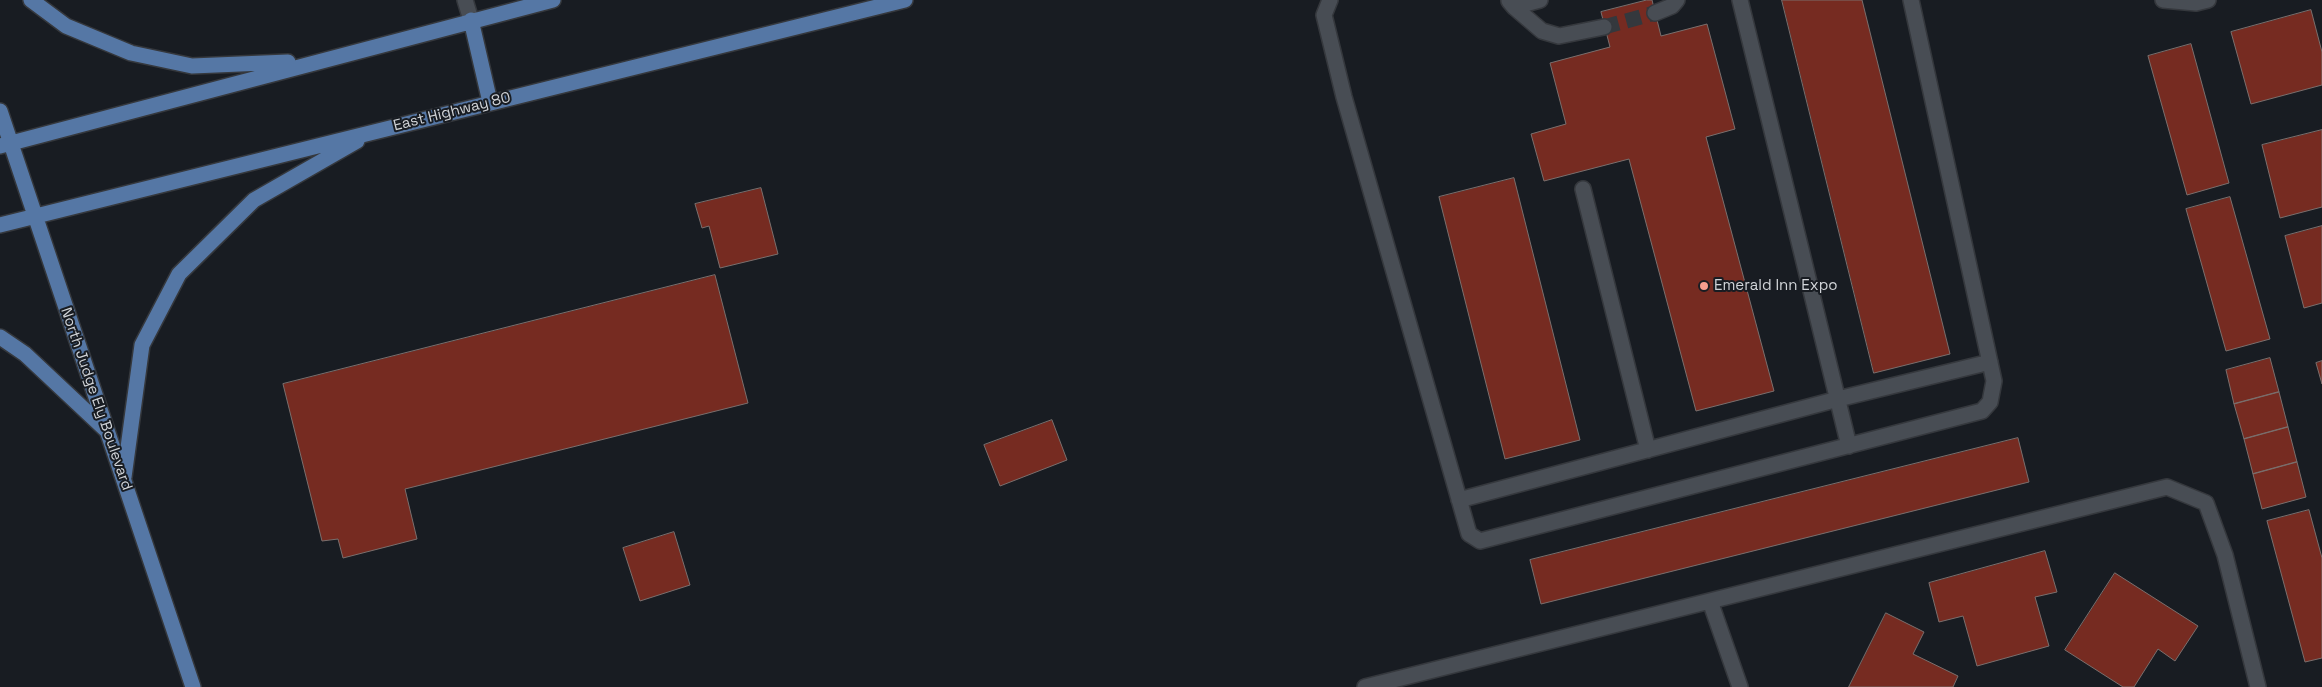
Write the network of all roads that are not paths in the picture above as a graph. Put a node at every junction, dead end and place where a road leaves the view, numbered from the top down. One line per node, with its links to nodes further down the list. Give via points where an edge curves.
1 (31, 0): 16 (main road, via 66,26 131,53 192,66)
2 (466, 0): 14 (lane)
3 (553, 0): 14 (main road)
4 (905, 0): 17 (main road, East Highway 80)
5 (1330, 0): 31 (lane, via 1324,15 1344,97)
6 (1540, 0): 12 (lane)
7 (1677, 0): 13 (lane, via 1672,6)
8 (1740, 0): 26 (lane)
9 (1911, 0): 25 (lane)
10 (2163, 0): 11 (lane, via 2196,3)
11 (2208, 0)
12 (1511, 3): 15 (lane, via 1542,31 1559,36)
13 (1655, 13)
14 (471, 20): 16 (main road); 17 (main road)
15 (1604, 27)
16 (317, 61): 20 (main road)
17 (490, 102): 19 (main road, East Highway 80)
18 (0, 111): 20 (main road, North Judge Ely Boulevard)
19 (374, 131): 22 (main road, East Highway 80); 30 (main road, via 254,200 179,274 142,345)
20 (5, 144): 22 (main road, North Judge Ely Boulevard)
21 (1584, 188): 29 (lane)
22 (35, 216): 23 (main road, East Highway 80); 27 (main road, North Judge Ely Boulevard)
23 (0, 225)
24 (0, 337): 27 (main road, via 25,354)
25 (1990, 362): 26 (lane); 28 (lane, via 1994,381 1990,402 1982,411)
26 (1838, 399): 28 (lane); 29 (lane)
27 (107, 432): 30 (main road, North Judge Ely Boulevard)
28 (1850, 446): 31 (lane, via 1480,541 1469,534)
29 (1648, 450): 31 (lane)
30 (124, 481): 33 (main road, North Judge Ely Boulevard)
31 (1459, 500)
32 (1710, 601): 34 (lane); 35 (lane); 36 (lane, via 2167,487 2206,503 2225,555)
33 (193, 687)
34 (1365, 687)
35 (1740, 687)
36 (2258, 687)

